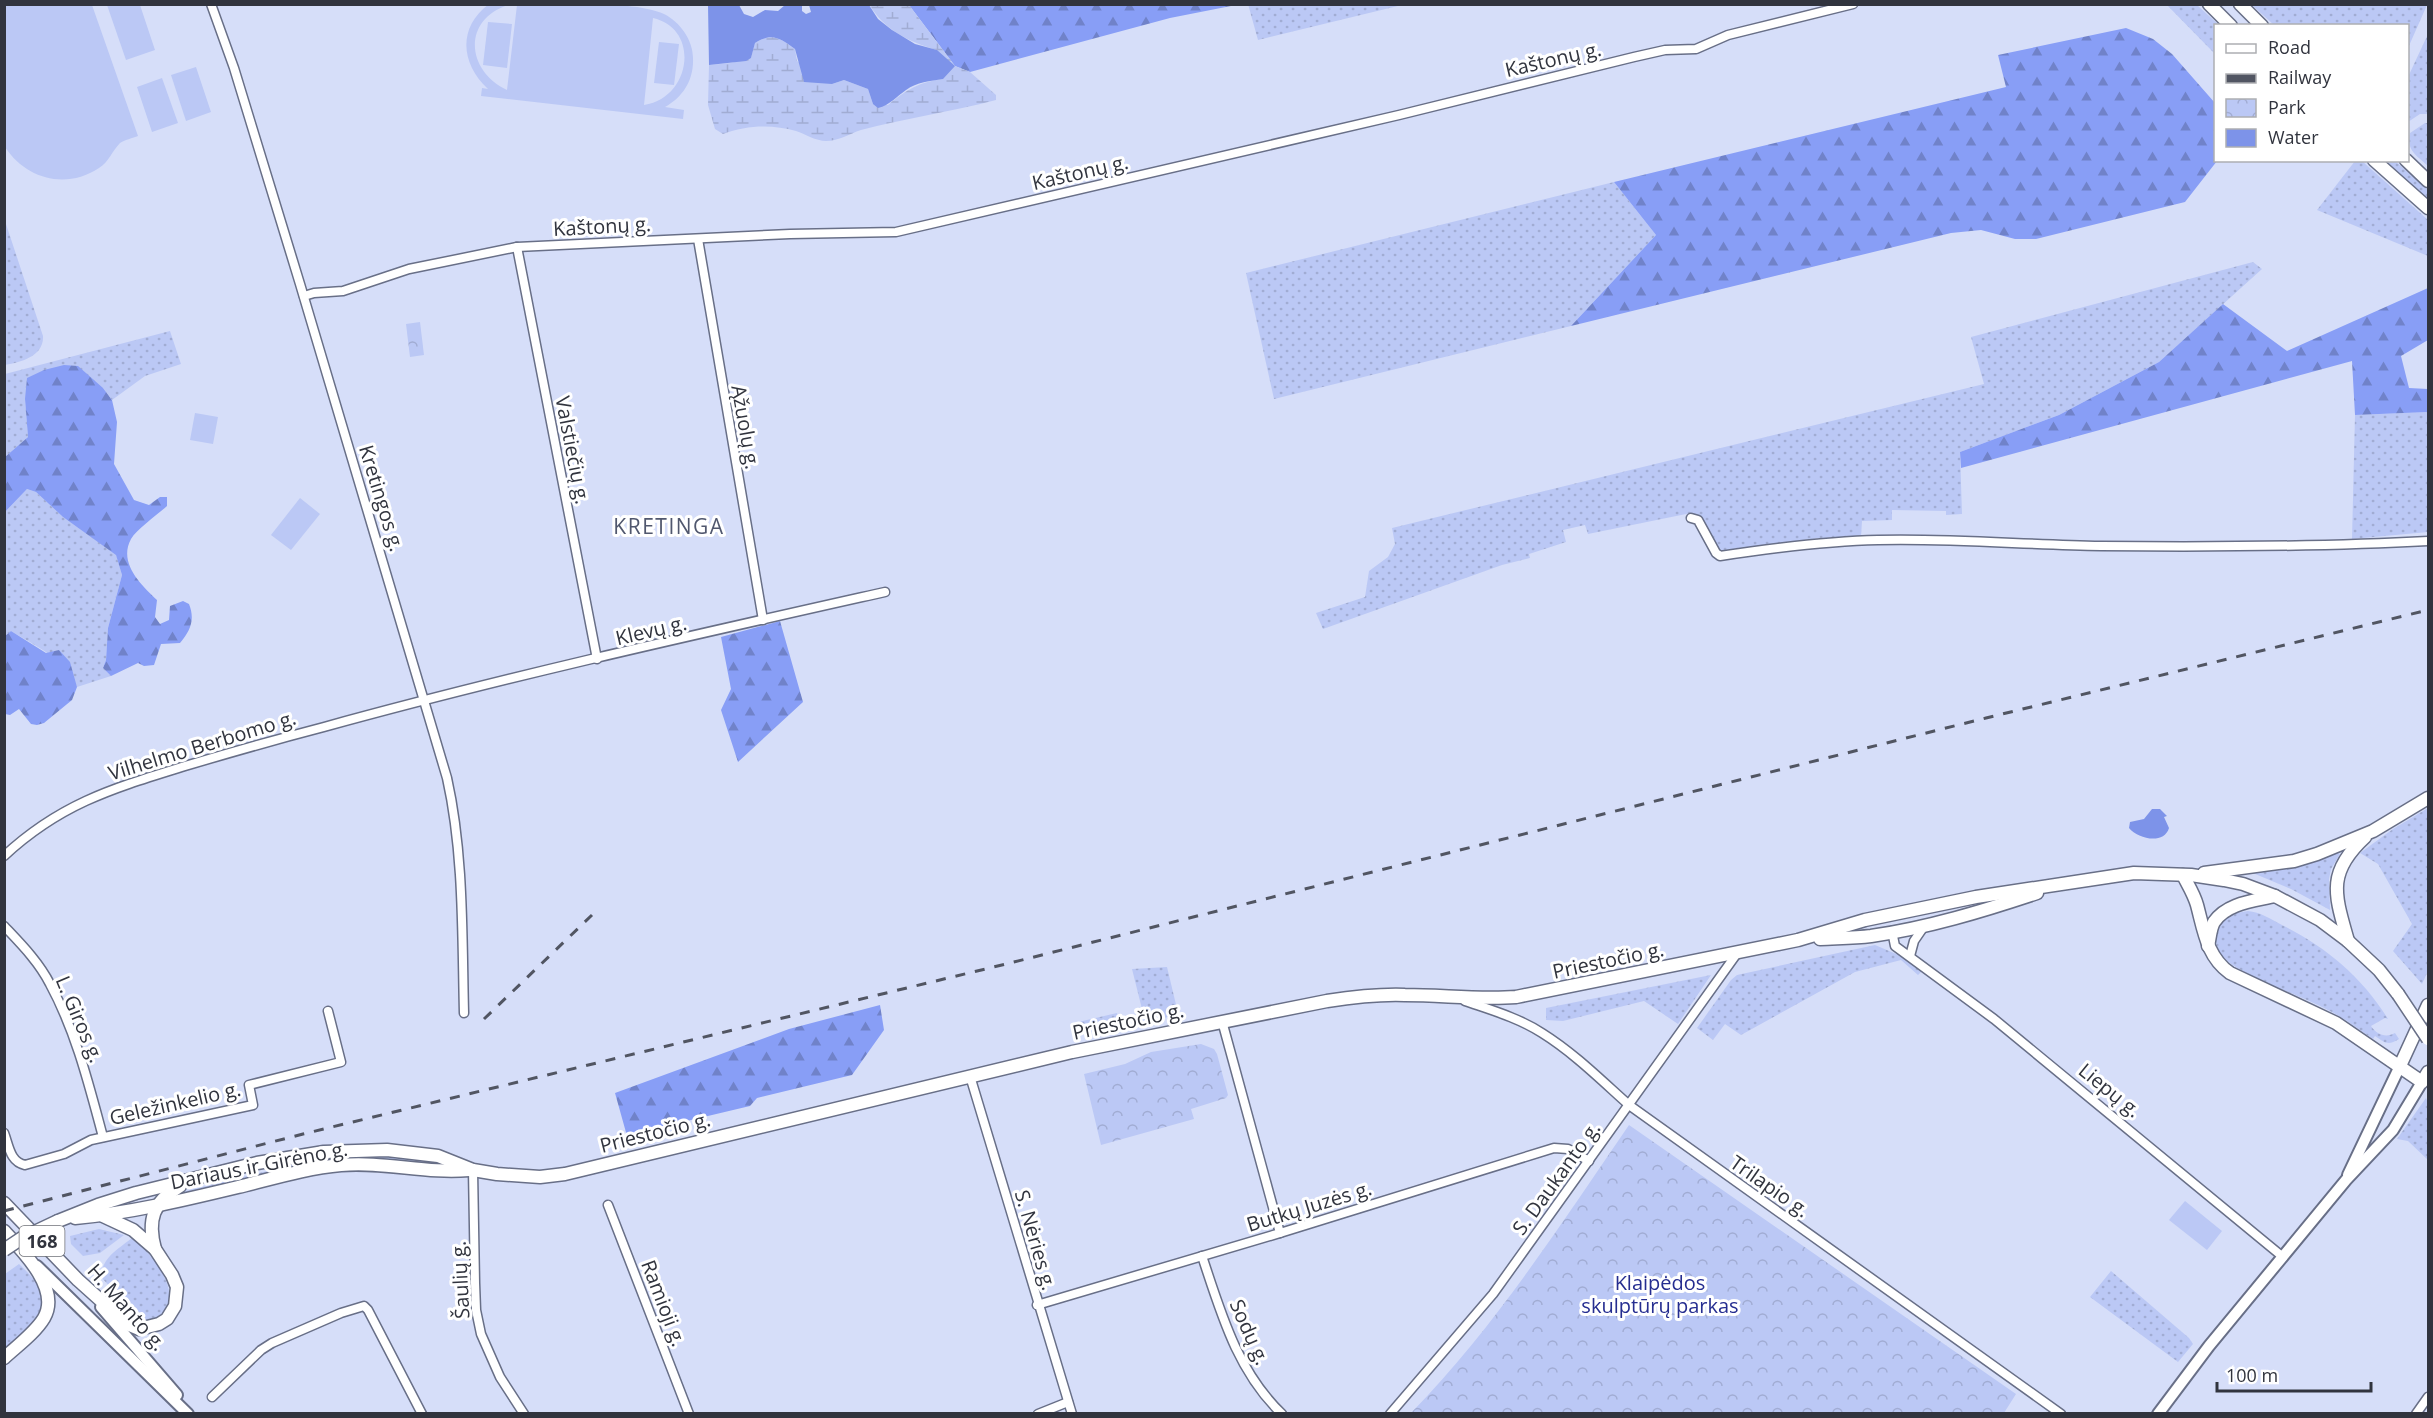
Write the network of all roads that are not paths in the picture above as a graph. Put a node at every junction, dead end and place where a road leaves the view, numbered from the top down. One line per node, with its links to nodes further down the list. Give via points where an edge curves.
1 (211, 4): 13 (street, Kretingos g.)
2 (1853, 4): 11 (street, Kaštonų g., via 1728,35 1696,49 1634,57 896,232)
3 (2209, 4): 5 (main road)
4 (2240, 4): 6 (main road)
5 (2229, 24)
6 (2260, 24)
7 (2376, 162): 10 (main road)
8 (2408, 162): 9 (main road)
9 (2428, 181)
10 (2428, 208)
11 (698, 239): 12 (street, Kaštonų g.); 17 (street, Ąžuolų g.)
12 (517, 247): 13 (street, Kaštonų g., via 409,269 344,291); 18 (street, Valstiečių g.)
13 (304, 296): 19 (street, Kretingos g.)
14 (1690, 518): 15 (street, via 1698,520 1720,556 1804,543 1880,540 2099,546 2334,546)
15 (2428, 541)
16 (885, 592): 17 (street, Klevų g.)
17 (763, 620): 18 (street, Klevų g.)
18 (597, 659): 19 (street, Klevų g.)
19 (424, 699): 22 (street, Vilhelmo Berbomo g., via 121,785 55,816); 38 (street, Kretingos g., via 454,813)
20 (2428, 798): 21 (main road)
21 (2373, 831): 23 (main road, via 2294,861); 31 (main road, via 2347,855 2337,876 2337,902)
22 (4, 856)
23 (2187, 875): 24 (main road, Priestočio g., via 2134,873); 25 (main road, Priestočio g., via 2243,884); 32 (main road)
24 (2068, 883): 26 (main road, Priestočio g.); 27 (main road, Priestočio g.)
25 (2275, 896): 31 (main road, Priestočio g., via 2320,920); 32 (main road, via 2227,910 2213,924)
26 (1890, 915): 29 (main road); 30 (main road, Priestočio g.)
27 (1925, 925): 29 (main road, Priestočio g.); 34 (street)
28 (4, 926): 46 (street, L. Giros g., via 28,951 63,1010)
29 (1892, 931): 30 (main road, Priestočio g.); 34 (street, Liepų g., via 1896,946)
30 (1798, 940): 33 (main road, Priestočio g.)
31 (2348, 941): 40 (main road, Priestočio g., bridge, via 2379,970)
32 (2208, 947): 41 (main road, via 2230,973 2336,1023)
33 (1738, 952): 35 (main road, Priestočio g., via 1539,993 1496,999); 44 (street, S. Daukanto g.)
34 (1910, 956): 61 (street, Liepų g., via 1994,1019)
35 (1456, 997): 39 (main road, Priestočio g., via 1361,996); 44 (street, Trilapio g., via 1541,1032)
36 (2428, 1005): 41 (main road)
37 (328, 1011): 46 (street, Geležinkelio g., via 341,1062 249,1085 253,1106)
38 (464, 1013)
39 (1222, 1021): 42 (main road, Priestočio g.); 57 (street)
40 (2428, 1039)
41 (2399, 1068): 43 (main road); 49 (main road)
42 (970, 1076): 48 (main road, Priestočio g., via 565,1174 519,1177); 64 (street, S. Nėries g.)
43 (2426, 1077): 49 (main road, via 2393,1130)
44 (1629, 1105): 47 (street, S. Daukanto g.); 78 (street, Trilapio g.)
45 (4, 1133): 46 (street, Geležinkelio g., via 12,1158 25,1165)
46 (104, 1137)
47 (1589, 1161): 57 (street, Butkų Juzės g., via 1568,1149 1554,1148); 77 (street, S. Daukanto g., via 1493,1294)
48 (473, 1170): 50 (main road, Dariaus ir Girėno g., via 438,1156 355,1150 257,1163); 53 (main road, Dariaus ir Girėno g., via 339,1165); 69 (street, Šaulių g., via 476,1310 481,1334)
49 (2346, 1180): 61 (main road)
50 (188, 1181): 53 (main road, via 169,1192); 55 (main road, Dariaus ir Girėno g., via 136,1193)
51 (4, 1203): 63 (main road, H. Manto g. / 168)
52 (608, 1204): 73 (street, Ramioji g.)
53 (157, 1206): 54 (main road, Dariaus ir Girėno g.); 58 (main road, via 151,1233)
54 (102, 1216): 55 (main road, Dariaus ir Girėno g.); 58 (main road, via 133,1230)
55 (61, 1220): 59 (main road, Dariaus ir Girėno g., bridge)
56 (4, 1231): 62 (main road, H. Manto g. / 168)
57 (1280, 1233): 60 (street, Butkų Juzės g.)
58 (155, 1249): 63 (main road, via 177,1287 172,1312 159,1324 133,1328)
59 (4, 1250)
60 (1202, 1256): 64 (street, Butkų Juzės g.); 76 (street, Sodų g., via 1231,1341)
61 (2283, 1257): 79 (main road)
62 (31, 1259): 65 (main road, via 48,1294 48,1307 43,1319); 70 (main road, H. Manto g. / 168)
63 (78, 1280): 71 (main road, H. Manto g. / 168)
64 (1037, 1305): 68 (street, S. Nėries g.)
65 (4, 1358)
66 (212, 1397): 72 (street, via 272,1343 364,1306)
67 (2428, 1397): 80 (street)
68 (1068, 1402): 74 (street); 75 (street, S. Nėries g.)
69 (519, 1412)
70 (188, 1413)
71 (193, 1413)
72 (422, 1413)
73 (689, 1413)
74 (1038, 1413)
75 (1071, 1413)
76 (1282, 1413)
77 (1390, 1413)
78 (2061, 1413)
79 (2158, 1413)
80 (2415, 1413)

